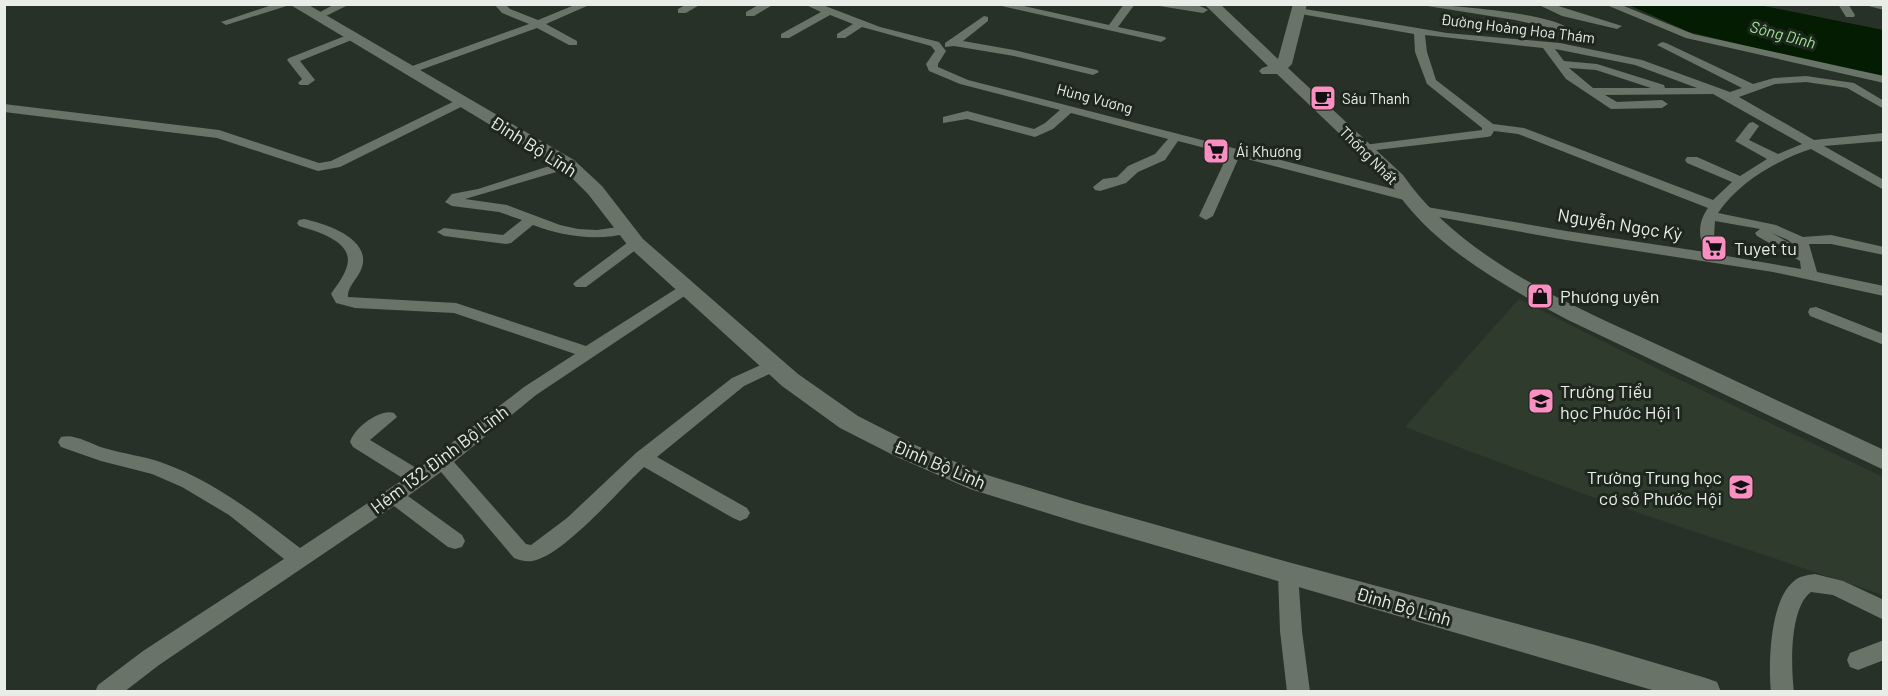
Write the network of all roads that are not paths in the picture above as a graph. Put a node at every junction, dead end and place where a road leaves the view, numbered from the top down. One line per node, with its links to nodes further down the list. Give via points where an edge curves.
1 (288, 4): 28 (street)
2 (296, 4): 26 (street, Đinh Bộ Lĩnh)
3 (345, 4): 26 (street)
4 (500, 4): 29 (street, via 500,8)
5 (696, 4): 20 (street)
6 (769, 4): 23 (street)
7 (809, 4): 21 (street)
8 (998, 4): 33 (street)
9 (1130, 4): 33 (street)
10 (1152, 4): 17 (street)
11 (1420, 4): 22 (street)
12 (1542, 4): 24 (street)
13 (1609, 4): 52 (street, via 1690,36)
14 (1843, 4): 25 (street)
15 (1866, 4): 18 (street)
16 (582, 6): 29 (street)
17 (1204, 6): 40 (street, Thống Nhất)
18 (1884, 7)
19 (1300, 8): 34 (street, Đường Hoàng Hoa Thám); 43 (street)
20 (682, 11)
21 (829, 12): 30 (street); 35 (street)
22 (1446, 13): 32 (street, via 1527,19); 37 (street)
23 (750, 14)
24 (1566, 14): 31 (street); 32 (street)
25 (1850, 15)
26 (316, 17): 38 (street, Đinh Bộ Lĩnh)
27 (984, 19): 42 (street)
28 (226, 22)
29 (538, 24): 41 (street); 50 (street)
30 (860, 24): 36 (street); 47 (street)
31 (1617, 26)
32 (1561, 27): 46 (street)
33 (1111, 29): 39 (street)
34 (1419, 31): 37 (street, Đường Hoàng Hoa Thám); 68 (street, via 1431,82)
35 (785, 36)
36 (841, 36)
37 (1447, 36): 44 (street, Đường Hoàng Hoa Thám)
38 (350, 37): 50 (street, Đinh Bộ Lĩnh); 53 (street, via 292,60 309,80)
39 (1161, 39)
40 (1242, 41): 43 (street); 49 (street, Thống Nhất)
41 (573, 43)
42 (954, 43): 47 (street); 51 (street)
43 (1291, 44): 49 (street, via 1284,64)
44 (1546, 44): 46 (street, Đường Hoàng Hoa Thám); 48 (street)
45 (1662, 45): 54 (street)
46 (1560, 46): 55 (street, Đường Hoàng Hoa Thám, via 1638,62)
47 (940, 48): 65 (street, Hùng Vương, via 934,70 990,90)
48 (1559, 64): 56 (street, via 1597,68); 57 (street)
49 (1273, 70): 72 (street, Thống Nhất); 80 (street, Thống Nhất, via 1378,175)
50 (408, 71): 61 (street, Đinh Bộ Lĩnh)
51 (1093, 72)
52 (1884, 80)
53 (304, 83)
54 (1754, 89): 58 (street); 59 (street, via 1774,81 1816,79 1850,85)
55 (1717, 90): 56 (street); 58 (street, Đường Hoàng Hoa Thám)
56 (1673, 91): 57 (street)
57 (1590, 92): 62 (street, via 1615,106)
58 (1730, 96): 71 (street, Đường Hoàng Hoa Thám)
59 (1870, 96): 60 (street); 63 (street)
60 (1884, 98)
61 (461, 102): 64 (street, via 335,164 318,167 219,134); 76 (street, Đinh Bộ Lĩnh)
62 (1662, 104)
63 (1884, 106)
64 (4, 108)
65 (1070, 108): 66 (street, via 1035,133 968,115); 69 (street, Hùng Vương)
66 (947, 120)
67 (1753, 126): 74 (street, via 1741,141)
68 (1489, 127): 72 (street, via 1487,133); 81 (street, via 1520,131)
69 (1176, 136): 73 (street, Hùng Vương); 79 (street, via 1160,157 1133,169 1123,179)
70 (1884, 136): 71 (street)
71 (1815, 144): 74 (street); 78 (street, Đường Hoàng Hoa Thám)
72 (1364, 149): 80 (street, Thống Nhất, via 1397,179)
73 (1235, 152): 80 (street, Hùng Vương); 82 (street)
74 (1779, 159): 77 (street)
75 (1692, 160): 77 (street)
76 (568, 164): 83 (street, via 457,196 452,201 502,208); 87 (street, Đinh Bộ Lĩnh, via 595,190)
77 (1743, 182): 81 (street)
78 (1884, 186)
79 (1100, 187)
80 (1410, 199): 90 (street, Nguyễn Ngọc Kỳ); 104 (street, via 1457,242 1541,298)
81 (1713, 211): 85 (street); 90 (street, via 1706,235)
82 (1206, 216)
83 (532, 219): 86 (street, via 506,240); 87 (street, via 578,234)
84 (304, 223): 98 (street, via 341,237 355,255 356,266 339,294 344,301 456,308)
85 (1752, 225): 88 (street, via 1784,233); 91 (street)
86 (444, 232)
87 (631, 236): 93 (street); 94 (street, Đinh Bộ Lĩnh)
88 (1800, 242): 89 (street, via 1830,240); 91 (street)
89 (1884, 251)
90 (1714, 258): 92 (street, Nguyễn Ngọc Kỳ)
91 (1806, 258): 92 (street)
92 (1810, 274): 95 (street, Nguyễn Ngọc Kỳ)
93 (581, 284)
94 (687, 288): 98 (street, Hẻm 132 Đinh Bộ Lĩnh); 99 (street, Đinh Bộ Lĩnh)
95 (1884, 291)
96 (1815, 312): 97 (street)
97 (1884, 340)
98 (589, 352): 103 (street, Hẻm 132 Đinh Bộ Lĩnh, via 518,399)
99 (774, 365): 102 (street, via 738,382); 110 (street, Đinh Bộ Lĩnh, via 849,422 954,472)
100 (388, 417): 105 (street, via 359,442)
101 (67, 442): 109 (street, via 157,468 189,482 236,510)
102 (643, 458): 103 (street, via 552,541 525,554); 107 (street)
103 (442, 461): 105 (street, Hẻm 132 Đinh Bộ Lĩnh)
104 (1884, 461)
105 (418, 478): 106 (street, Hẻm 132 Đinh Bộ Lĩnh)
106 (394, 496): 108 (street); 109 (street, Hẻm 132 Đinh Bộ Lĩnh)
107 (740, 513)
108 (455, 541)
109 (298, 558): 114 (street, Hẻm 132 Đinh Bộ Lĩnh)
110 (1288, 574): 115 (street); 116 (street, Đinh Bộ Lĩnh)
111 (1884, 610): 117 (street, via 1823,584 1804,584 1793,597 1783,641)
112 (1884, 650): 113 (street)
113 (1858, 660)
114 (106, 692)
115 (1299, 692)
116 (1706, 692)
117 (1783, 692)

